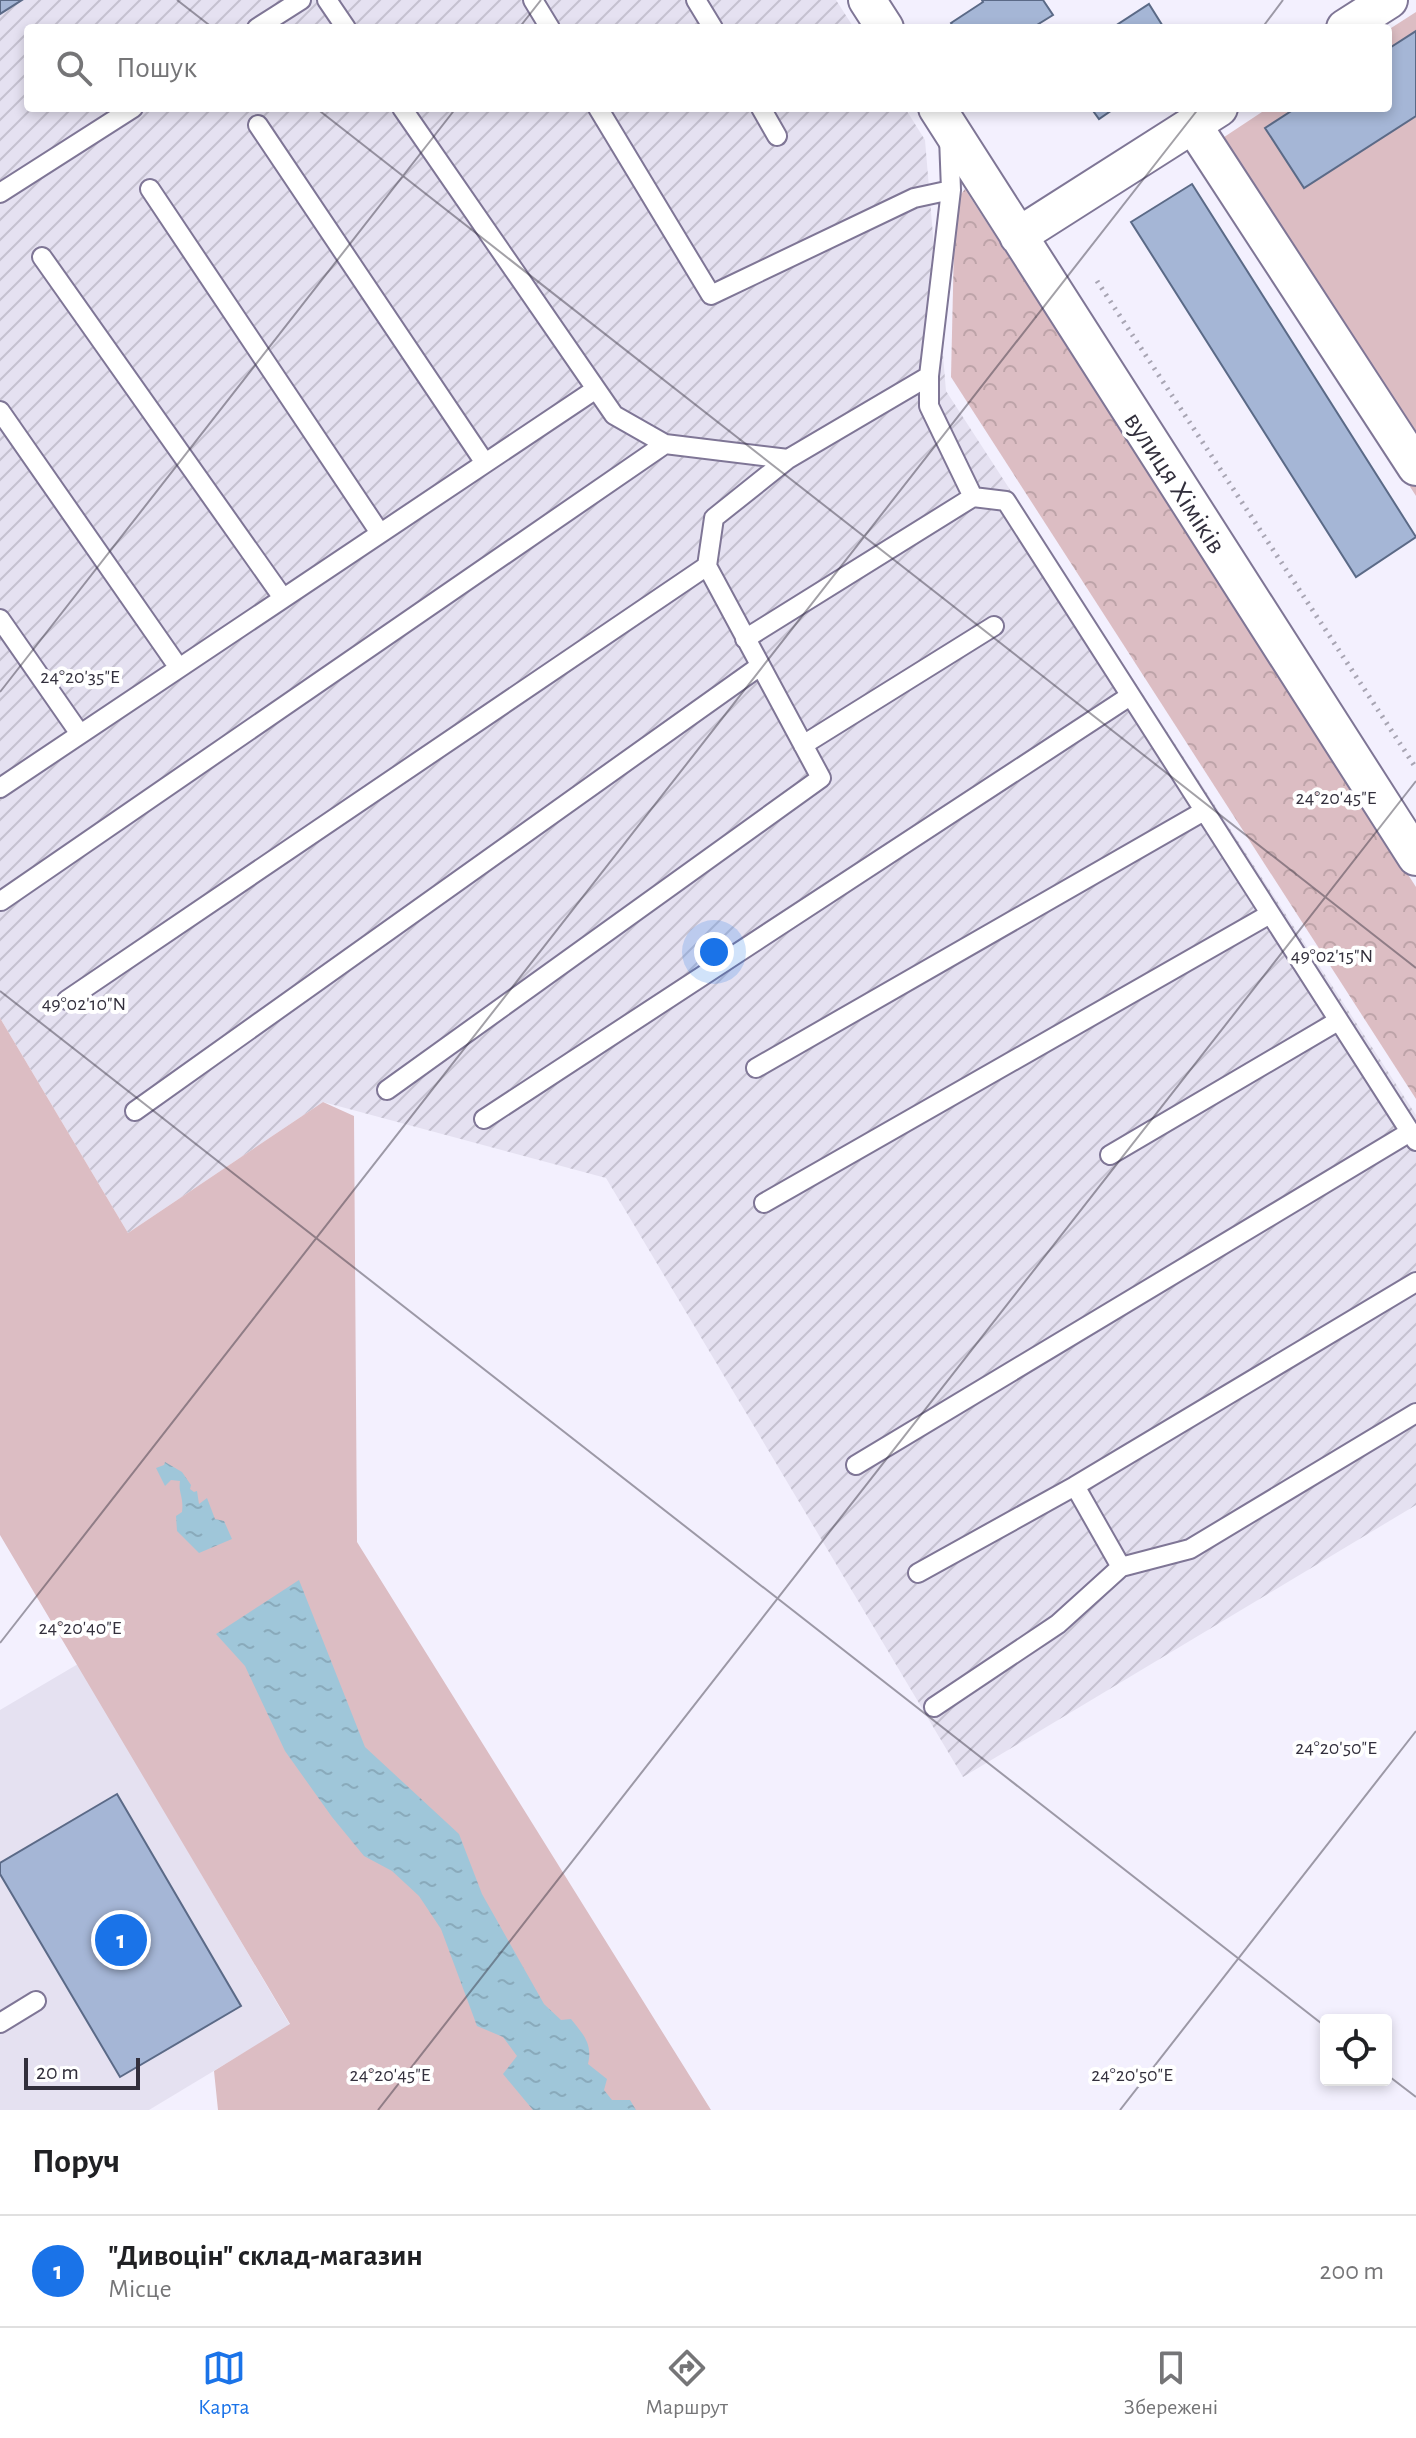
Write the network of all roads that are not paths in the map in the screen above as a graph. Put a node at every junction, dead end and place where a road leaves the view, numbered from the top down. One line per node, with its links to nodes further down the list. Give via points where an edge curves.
1 (301, 0): 7 (lane)
2 (327, 0): 8 (lane)
3 (533, 0): 9 (lane)
4 (696, 0): 10 (lane)
5 (867, 0): 11 (street)
6 (1389, 0): 12 (street)
7 (263, 24)
8 (343, 24)
9 (548, 24)
10 (711, 24)
11 (882, 24)
12 (1351, 24)
13 (127, 112): 23 (lane)
14 (405, 112): 27 (lane)
15 (600, 112): 22 (lane, via 711,295 914,198)
16 (763, 112): 20 (lane)
17 (1206, 116): 24 (street); 32 (street)
18 (942, 117): 22 (lane); 24 (street, вулиця Хіміків)
19 (258, 125): 31 (lane)
20 (777, 136)
21 (150, 189): 34 (lane)
22 (951, 190): 26 (lane)
23 (0, 193)
24 (1018, 236): 47 (street, вулиця Хіміків)
25 (42, 257): 36 (lane)
26 (929, 376): 30 (lane); 33 (lane, via 929,406)
27 (596, 389): 29 (lane, via 614,415); 31 (lane)
28 (0, 411): 41 (lane)
29 (665, 444): 30 (lane); 48 (lane)
30 (788, 459): 35 (lane, via 714,518)
31 (485, 463): 34 (lane)
32 (1416, 467)
33 (973, 497): 39 (lane); 42 (lane, via 1006,501)
34 (380, 533): 36 (lane)
35 (707, 566): 39 (lane); 50 (lane)
36 (283, 598): 41 (lane)
37 (0, 619): 43 (lane)
38 (994, 626): 44 (lane)
39 (745, 639): 40 (lane)
40 (760, 666): 44 (lane); 54 (lane)
41 (179, 668): 43 (lane)
42 (1130, 696): 46 (lane); 55 (lane)
43 (80, 734): 45 (lane)
44 (803, 745): 53 (lane, via 821,778)
45 (0, 788)
46 (1204, 811): 49 (lane); 52 (lane)
47 (1416, 857)
48 (1, 901)
49 (1270, 914): 51 (lane); 58 (lane)
50 (67, 1000)
51 (1338, 1021): 56 (lane); 57 (lane)
52 (756, 1068)
53 (387, 1090)
54 (135, 1111)
55 (484, 1119)
56 (1413, 1137): 61 (lane)
57 (1110, 1155)
58 (764, 1203)
59 (1416, 1282): 62 (lane)
60 (1416, 1413): 63 (lane, via 1190,1549)
61 (856, 1465)
62 (1075, 1486): 63 (lane); 64 (lane)
63 (1121, 1567): 65 (lane, via 1058,1624)
64 (918, 1573)
65 (934, 1707)
66 (36, 2001): 67 (lane)
67 (0, 2023)

